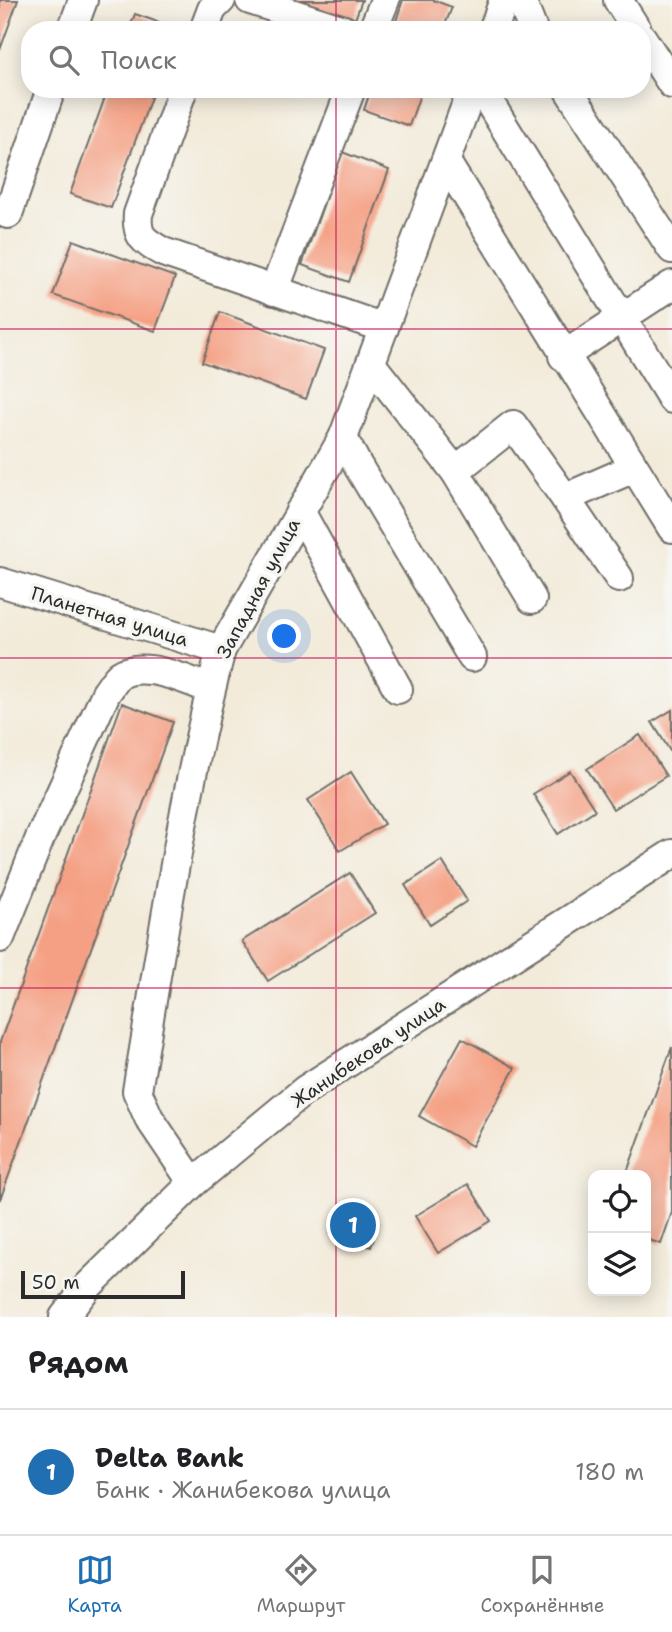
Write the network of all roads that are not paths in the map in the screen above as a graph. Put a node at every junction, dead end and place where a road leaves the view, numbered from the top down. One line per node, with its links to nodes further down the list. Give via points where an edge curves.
1 (83, 0): 8 (street)
2 (220, 0): 9 (street)
3 (250, 0): 10 (street)
4 (385, 0): 11 (street)
5 (504, 0): 12 (street)
6 (521, 0): 13 (street)
7 (618, 0): 14 (street)
8 (75, 21)
9 (207, 21)
10 (316, 21)
11 (377, 21)
12 (496, 21)
13 (529, 21)
14 (631, 21)
15 (651, 52): 16 (street)
16 (672, 84)
17 (48, 98): 24 (street)
18 (180, 98): 27 (street, via 137,228 145,242 163,252)
19 (348, 98): 27 (street)
20 (469, 98): 23 (street, Западная улица)
21 (487, 98): 28 (street)
22 (574, 98): 25 (street)
23 (446, 162): 29 (street, Западная улица); 30 (street)
24 (8, 214)
25 (672, 249)
26 (672, 285): 28 (street)
27 (274, 291): 29 (street)
28 (622, 318): 30 (street); 32 (street)
29 (384, 328): 31 (street, Западная улица)
30 (563, 356): 34 (street)
31 (370, 364): 33 (street, Западная улица); 35 (street)
32 (672, 400)
33 (343, 438): 37 (street, Западная улица); 43 (street)
34 (634, 468): 36 (street); 38 (street)
35 (454, 471): 36 (street, via 513,425); 41 (street)
36 (565, 498): 39 (street)
37 (300, 511): 42 (street, Западная улица); 45 (street)
38 (672, 528)
39 (619, 578)
40 (0, 582): 42 (street, Планетная улица)
41 (532, 598)
42 (221, 650): 44 (street, Западная улица)
43 (472, 657)
44 (210, 689): 47 (street, via 144,669 120,675 106,693); 48 (street, Западная улица, via 137,1091 149,1118)
45 (398, 689)
46 (672, 854): 48 (street, Жанибекова улица, via 304,1090)
47 (0, 938)
48 (193, 1182): 49 (street, Жанибекова улица, via 88,1286)
49 (64, 1317)

